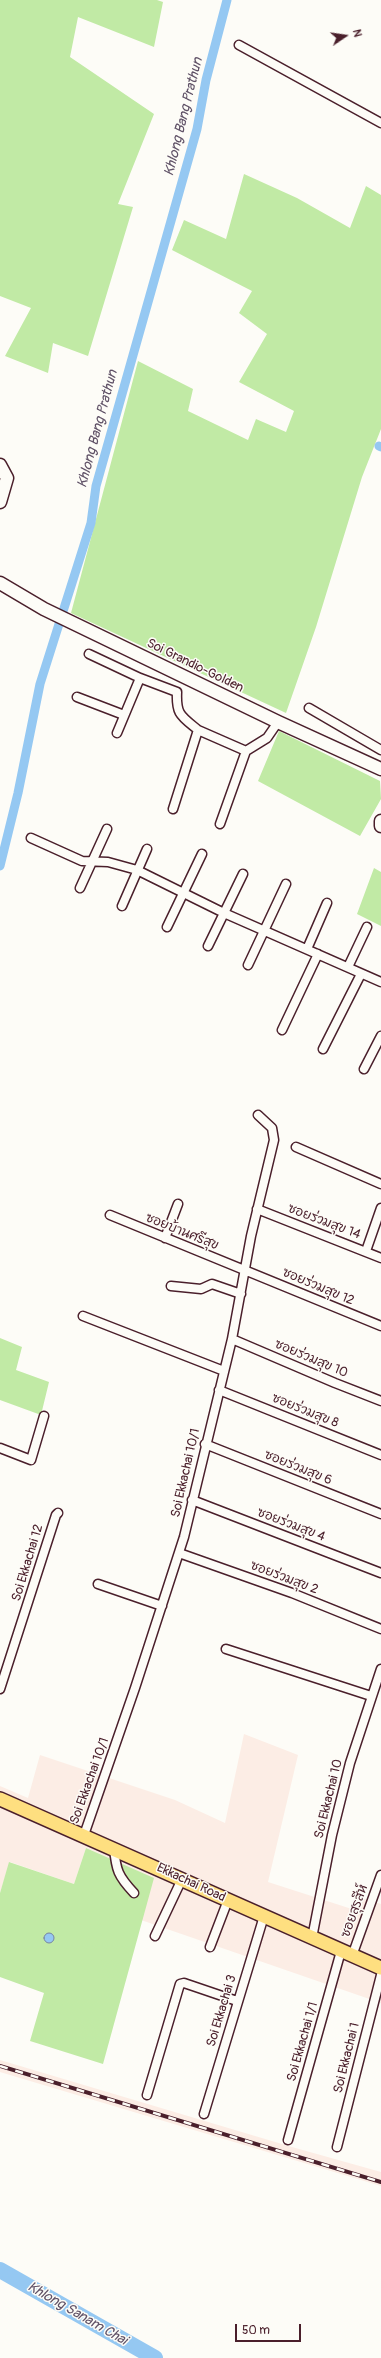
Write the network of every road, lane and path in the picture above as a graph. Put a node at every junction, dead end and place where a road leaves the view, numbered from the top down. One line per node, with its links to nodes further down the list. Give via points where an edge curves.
1 (239, 45): 2 (street)
2 (381, 123)
3 (0, 465): 4 (street, via 7,478)
4 (0, 502)
5 (0, 583): 11 (street, Soi Grandio-Golden, via 44,609)
6 (89, 654): 7 (street)
7 (140, 678): 10 (street); 12 (street, via 177,692 177,708 181,716)
8 (77, 697): 10 (street)
9 (309, 708): 14 (street)
10 (124, 716): 13 (street)
11 (278, 722): 15 (street, via 267,738); 16 (street, Soi Grandio-Golden)
12 (198, 730): 15 (street); 17 (street)
13 (117, 733)
14 (381, 750)
15 (246, 751): 19 (street)
16 (381, 770)
17 (173, 809)
18 (381, 821): 20 (street)
19 (220, 824)
20 (381, 826)
21 (107, 829): 25 (street)
22 (31, 838): 25 (street)
23 (147, 849): 26 (street)
24 (202, 854): 30 (street)
25 (91, 863): 26 (street, via 108,862); 29 (street)
26 (137, 870): 30 (street); 32 (street)
27 (243, 874): 33 (street)
28 (286, 884): 36 (street)
29 (80, 888)
30 (183, 893): 33 (street); 34 (street)
31 (327, 903): 38 (street)
32 (122, 906)
33 (224, 913): 36 (street); 37 (street)
34 (167, 927)
35 (367, 927): 41 (street)
36 (265, 930): 38 (street); 40 (street)
37 (208, 946)
38 (307, 949): 39 (street)
39 (318, 954): 41 (street); 44 (street)
40 (248, 965)
41 (348, 968): 42 (street)
42 (361, 974): 43 (street); 46 (street)
43 (381, 982)
44 (282, 1030)
45 (381, 1036): 47 (street)
46 (323, 1049)
47 (364, 1069)
48 (258, 1115): 53 (street, Soi Ekkachai 10/1, via 272,1128 274,1140)
49 (296, 1147): 50 (street)
50 (381, 1184)
51 (178, 1204): 55 (street)
52 (381, 1208): 56 (street)
53 (257, 1209): 56 (street, ซอยร่วมสุข 14); 58 (street, Soi Ekkachai 10/1)
54 (110, 1216): 55 (street, ซอยบ้านศรีสุข)
55 (165, 1238): 58 (street, ซอยบ้านศรีสุข)
56 (366, 1251): 57 (street, ซอยร่วมสุข 14)
57 (381, 1258)
58 (246, 1270): 60 (street, Soi Ekkachai 10/1); 62 (street, ซอยร่วมสุข 12)
59 (171, 1286): 60 (street, via 200,1289 212,1284)
60 (241, 1294): 63 (street, Soi Ekkachai 10/1)
61 (83, 1316): 64 (street)
62 (381, 1326)
63 (232, 1338): 64 (street, Soi Ekkachai 10/1); 66 (street, ซอยร่วมสุข 10, via 335,1384)
64 (224, 1371): 65 (street, Soi Ekkachai 10/1)
65 (219, 1390): 68 (street, Soi Ekkachai 10/1); 70 (street, ซอยร่วมสุข 8)
66 (381, 1401)
67 (44, 1416): 69 (street, via 31,1460)
68 (205, 1444): 71 (street, Soi Ekkachai 10/1); 73 (street, ซอยร่วมสุข 6)
69 (0, 1448)
70 (381, 1455)
71 (192, 1500): 74 (street, Soi Ekkachai 10/1); 75 (street, ซอยร่วมสุข 4)
72 (58, 1513): 81 (street, Soi Ekkachai 12)
73 (381, 1514)
74 (179, 1552): 77 (street, Soi Ekkachai 10/1); 78 (street, ซอยร่วมสุข 2)
75 (381, 1573)
76 (98, 1584): 77 (street)
77 (162, 1606): 84 (street, Soi Ekkachai 10/1)
78 (381, 1629)
79 (226, 1649): 82 (street)
80 (381, 1669): 82 (street, Soi Ekkachai 10)
81 (0, 1689)
82 (371, 1696): 92 (street, Soi Ekkachai 10, via 350,1763 332,1835)
83 (0, 1798): 84 (main road, Ekkachai Road)
84 (84, 1835): 85 (main road, Ekkachai Road)
85 (114, 1848): 87 (main road, Ekkachai Road); 88 (street, via 115,1868)
86 (381, 1875): 94 (street, ซอยสุรสีห์)
87 (182, 1879): 89 (main road, Ekkachai Road); 91 (street)
88 (134, 1893)
89 (228, 1900): 90 (main road, Ekkachai Road); 93 (street)
90 (264, 1916): 92 (main road, Ekkachai Road); 97 (street, Soi Ekkachai 3)
91 (155, 1936)
92 (312, 1938): 94 (main road, Ekkachai Road)
93 (210, 1946)
94 (347, 1953): 95 (main road, Ekkachai Road); 100 (street, Soi Ekkachai 1/1)
95 (381, 1968)
96 (381, 1974): 101 (street, Soi Ekkachai 1)
97 (237, 2001): 98 (street, via 184,1983 180,1984); 99 (street, Soi Ekkachai 3)
98 (147, 2095)
99 (204, 2114)
100 (288, 2140)
101 (337, 2147)

